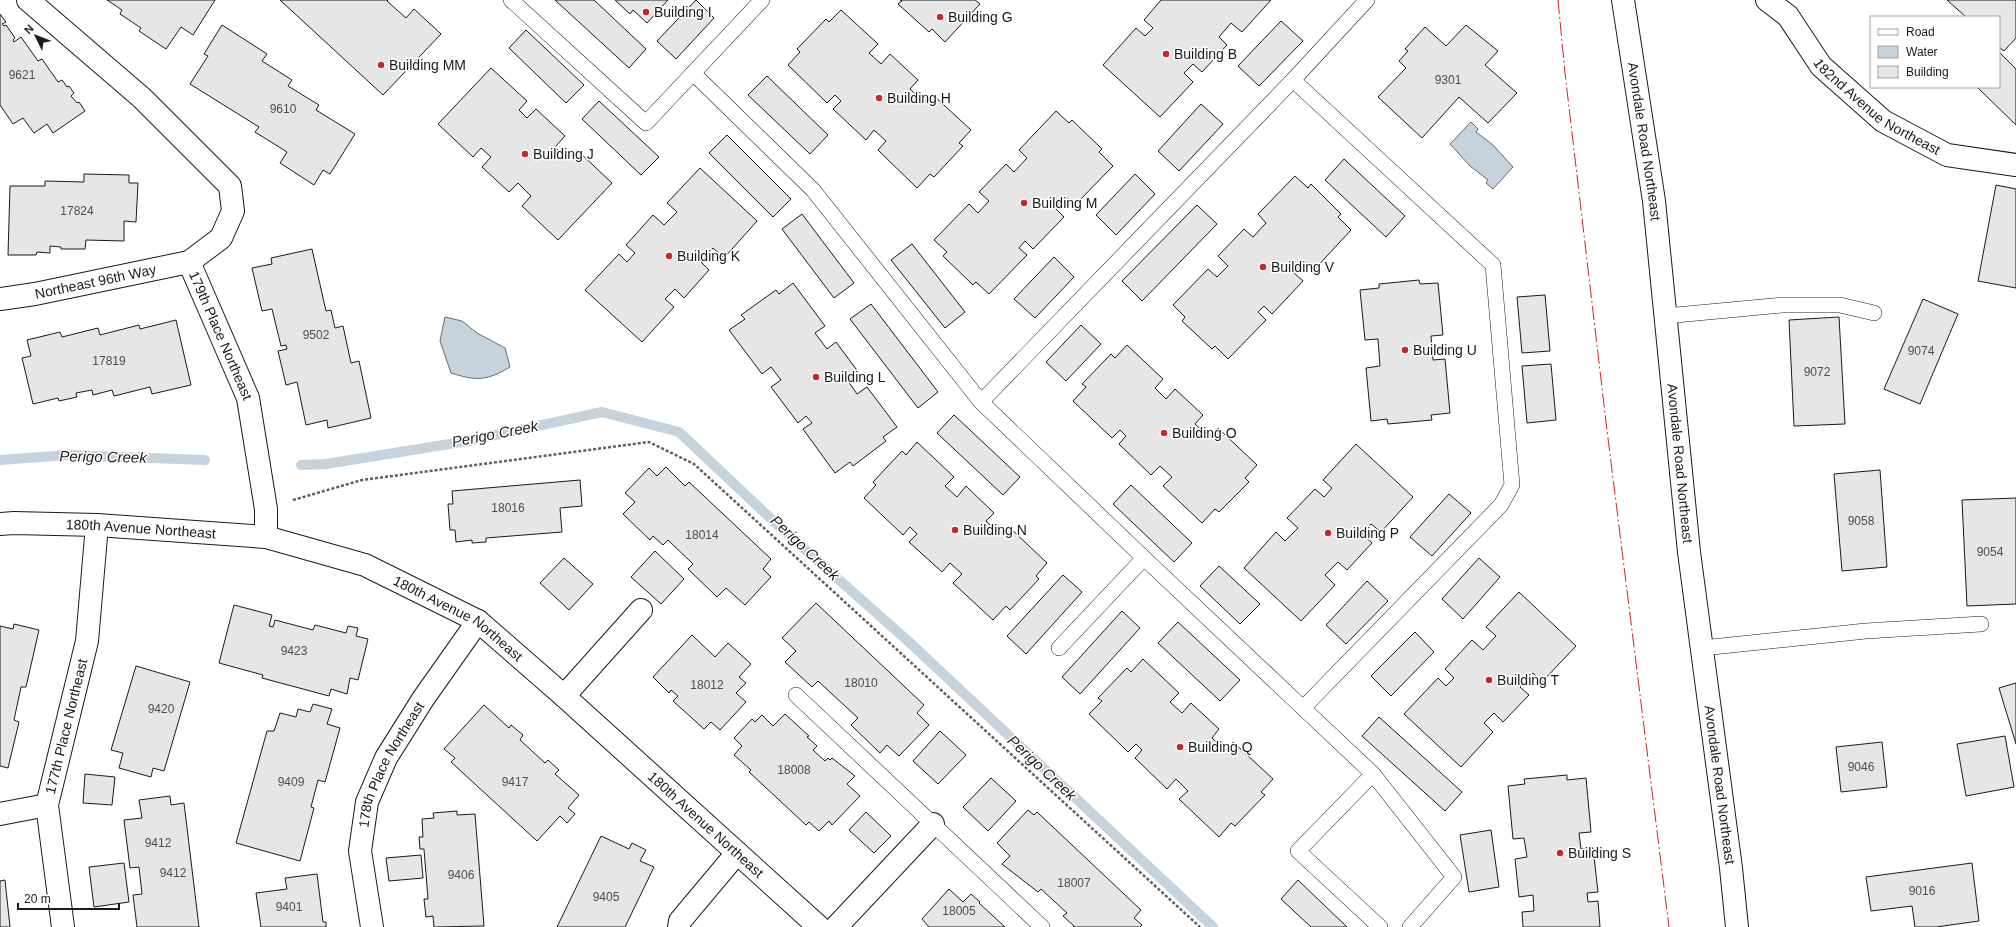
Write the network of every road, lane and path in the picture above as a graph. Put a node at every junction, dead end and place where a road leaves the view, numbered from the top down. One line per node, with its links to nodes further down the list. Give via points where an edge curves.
1 (28, 0): 10 (street, 179th Place Northeast, via 142,98 230,186 233,211 221,238)
2 (511, 0): 7 (lane, via 646,123)
3 (762, 0): 7 (lane)
4 (1367, 0): 8 (lane)
5 (1623, 0): 13 (street, Avondale Road Northeast, via 1654,201)
6 (1767, 0): 9 (street, 182nd Avenue Northeast, via 1788,16 1821,66 1883,121 1947,155)
7 (693, 73): 14 (lane, via 812,190)
8 (1293, 80): 14 (lane); 27 (lane, via 1493,265 1512,485 1501,505)
9 (2016, 165)
10 (189, 262): 11 (street, Northeast 96th Way); 15 (street, 179th Place Northeast, via 248,398)
11 (0, 299)
12 (1874, 313): 13 (lane, via 1840,305 1782,305)
13 (1665, 316): 24 (street, Avondale Road Northeast, via 1689,552)
14 (981, 402): 19 (lane)
15 (266, 509): 18 (street, 179th Place Northeast); 39 (path, via 362,480 649,442 694,464)
16 (0, 524): 17 (street, 180th Avenue Northeast)
17 (97, 525): 18 (street, 180th Avenue Northeast); 29 (street, 177th Place Northeast, via 87,641)
18 (266, 537): 21 (street, 180th Avenue Northeast, via 365,564)
19 (1144, 558): 23 (lane); 27 (lane)
20 (641, 610): 26 (street)
21 (478, 620): 26 (street, 180th Avenue Northeast); 34 (street, 178th Place Northeast, via 386,758 367,802 360,851)
22 (1981, 624): 24 (lane, via 1866,631)
23 (1059, 648)
24 (1702, 648): 42 (street, Avondale Road Northeast, via 1732,868)
25 (796, 695): 31 (lane)
26 (564, 696): 32 (street, 180th Avenue Northeast)
27 (1303, 708): 28 (lane)
28 (1373, 774): 40 (lane, via 1298,851); 41 (lane, via 1454,877)
29 (47, 805): 30 (street); 33 (street, 177th Place Northeast)
30 (0, 814)
31 (933, 824): 37 (street); 38 (lane)
32 (737, 853): 35 (street, via 680,921); 36 (street, 180th Avenue Northeast)
33 (63, 927)
34 (372, 927)
35 (679, 927)
36 (819, 927)
37 (836, 927)
38 (1042, 927)
39 (1200, 927)
40 (1380, 927)
41 (1410, 927)
42 (1737, 927)

